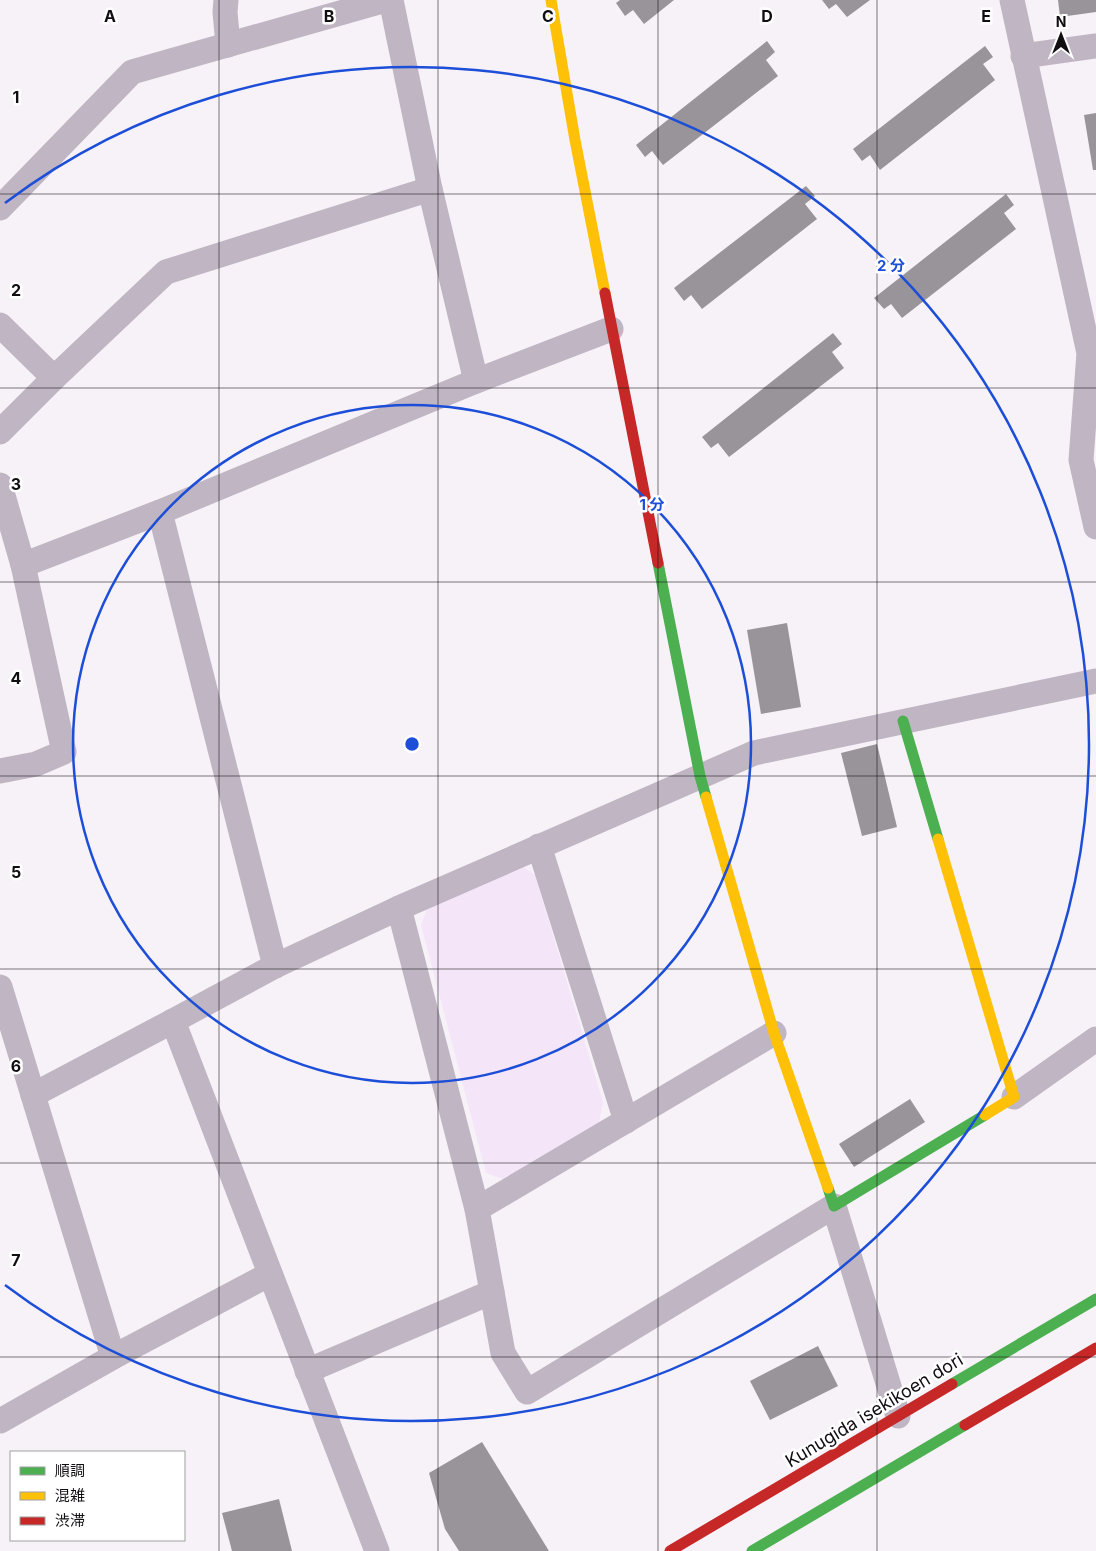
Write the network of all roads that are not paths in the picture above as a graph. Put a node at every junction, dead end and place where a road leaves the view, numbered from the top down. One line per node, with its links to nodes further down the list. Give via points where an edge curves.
1 (226, 0): 6 (street)
2 (386, 0): 6 (street)
3 (391, 0): 9 (street)
4 (551, 0): 12 (street)
5 (1012, 0): 8 (street)
6 (228, 45): 10 (street, via 132,72)
7 (1096, 46): 8 (street)
8 (1024, 56): 13 (street)
9 (430, 189): 14 (street, via 166,272); 15 (street)
10 (0, 208)
11 (0, 325): 14 (street)
12 (611, 329): 15 (street); 24 (street)
13 (1093, 353): 19 (street, via 1081,460)
14 (54, 378): 16 (street)
15 (476, 381): 18 (street)
16 (0, 432)
17 (0, 485): 20 (street)
18 (160, 512): 20 (street); 27 (street)
19 (1096, 527)
20 (23, 565): 23 (street, via 64,752 36,764)
21 (1096, 681): 22 (street)
22 (903, 721): 24 (street, via 754,753); 33 (street)
23 (0, 771)
24 (700, 776): 25 (street); 30 (street)
25 (539, 846): 26 (street); 34 (street)
26 (400, 908): 27 (street); 36 (street)
27 (274, 966): 29 (street)
28 (0, 987): 32 (street)
29 (173, 1021): 32 (street); 37 (street)
30 (774, 1034): 34 (street); 35 (street)
31 (1096, 1040): 33 (street)
32 (33, 1094): 41 (street)
33 (1014, 1097): 35 (street)
34 (626, 1121): 36 (street)
35 (834, 1206): 38 (street, via 527,1392 503,1353); 43 (street)
36 (476, 1209): 38 (street)
37 (270, 1274): 41 (street); 42 (street)
38 (492, 1292): 42 (street)
39 (1096, 1299): 43 (street, Kunugida isekikoen dori)
40 (1096, 1348): 47 (street)
41 (113, 1357): 44 (street)
42 (307, 1371): 45 (street)
43 (898, 1416): 46 (street, Kunugida isekikoen dori)
44 (0, 1421)
45 (377, 1551)
46 (670, 1551)
47 (752, 1551)

